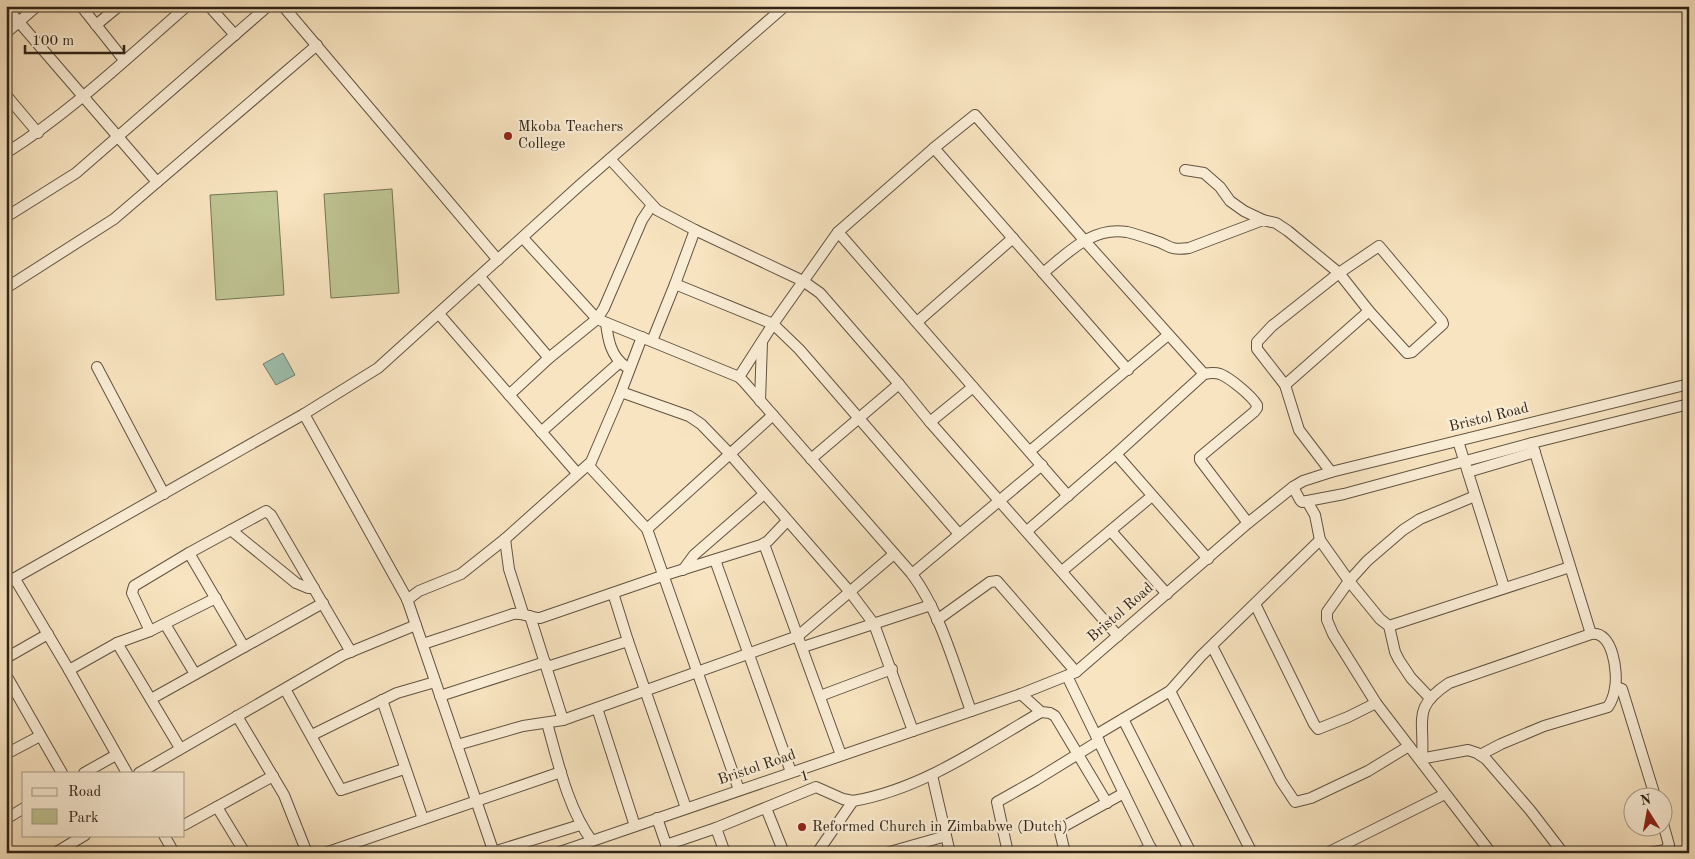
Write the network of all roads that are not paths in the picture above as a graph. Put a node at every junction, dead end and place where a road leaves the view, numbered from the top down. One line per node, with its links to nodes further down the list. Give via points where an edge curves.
1 (37, 6): 10 (street)
2 (81, 6): 11 (street)
3 (119, 6): 11 (street)
4 (187, 6): 15 (street)
5 (209, 6): 13 (street)
6 (268, 6): 13 (street)
7 (283, 6): 14 (street)
8 (786, 6): 22 (street)
9 (6, 7): 10 (street)
10 (19, 22): 12 (street); 16 (street)
11 (96, 25): 15 (street)
12 (6, 34)
13 (235, 35): 19 (street)
14 (317, 45): 24 (street); 33 (street)
15 (124, 60): 16 (street)
16 (83, 97): 18 (street); 19 (street)
17 (8, 101): 18 (street)
18 (38, 133): 21 (street)
19 (118, 135): 24 (street); 26 (street, via 70,177)
20 (934, 148): 29 (street); 31 (street); 32 (street, via 977,116)
21 (6, 153)
22 (610, 159): 25 (street); 30 (street)
23 (1185, 170): 27 (street, via 1204,173 1230,201)
24 (157, 182): 39 (street, via 110,222)
25 (652, 205): 28 (street); 42 (street, via 642,220 604,308)
26 (6, 217)
27 (1263, 220): 32 (street, via 1178,250 1126,232 1098,233); 35 (street, via 1288,230)
28 (695, 230): 37 (street); 38 (street)
29 (838, 232): 37 (street); 43 (street)
30 (522, 238): 33 (street); 42 (street)
31 (1013, 238): 34 (street); 43 (street)
32 (1084, 240): 34 (street); 45 (street)
33 (498, 260): 36 (street)
34 (1043, 273): 52 (street)
35 (1339, 273): 40 (street); 40 (street, via 1376,247 1381,247 1443,324 1412,352 1406,353); 57 (street, via 1257,342 1257,349)
36 (480, 276): 41 (street); 48 (street)
37 (803, 280): 44 (street); 55 (street, via 827,300)
38 (675, 284): 44 (street); 46 (street)
39 (6, 288)
40 (1369, 311): 57 (street)
41 (439, 314): 60 (street); 63 (street, via 378,368)
42 (602, 321): 46 (street); 48 (street); 49 (street, via 609,344)
43 (917, 322): 58 (street)
44 (773, 324): 47 (street); 65 (street)
45 (1168, 334): 52 (street); 53 (street)
46 (647, 339): 51 (street); 54 (street)
47 (762, 342): 54 (street); 61 (street)
48 (549, 358): 60 (street)
49 (620, 362): 51 (street); 67 (street)
50 (97, 367): 81 (street)
51 (629, 369): 59 (street)
52 (1128, 370): 70 (street)
53 (1204, 374): 72 (street); 89 (street, via 1222,375 1257,405 1254,412 1200,457)
54 (739, 377): 61 (street)
55 (899, 384): 65 (street); 66 (street)
56 (1689, 384): 68 (street, Bristol Road)
57 (1285, 385): 77 (street, via 1299,430)
58 (973, 388): 66 (street); 70 (street)
59 (621, 392): 71 (street, via 694,419); 76 (street)
60 (509, 394): 67 (street)
61 (760, 400): 64 (street)
62 (1689, 404): 69 (street)
63 (304, 414): 81 (street); 115 (street)
64 (773, 415): 71 (street); 73 (street)
65 (859, 418): 73 (street); 94 (street)
66 (930, 422): 86 (street)
67 (541, 432): 79 (street)
68 (1458, 441): 74 (street); 77 (street, Bristol Road)
69 (1533, 448): 74 (street); 78 (street); 102 (street)
70 (1030, 451): 75 (street)
71 (730, 454): 82 (street); 90 (street)
72 (1116, 454): 83 (street); 84 (street)
73 (811, 459): 99 (street)
74 (1465, 460): 78 (street); 87 (street)
75 (1042, 464): 83 (street); 86 (street)
76 (588, 465): 79 (street); 90 (street)
77 (1331, 472): 80 (street, Bristol Road)
78 (1468, 472): 85 (street)
79 (577, 473): 95 (street)
80 (1293, 487): 87 (street, via 1300,500); 89 (street, Bristol Road)
81 (164, 494): 107 (street)
82 (764, 494): 88 (street); 103 (street, via 694,555)
83 (1068, 496): 92 (street)
84 (1152, 496): 93 (street); 100 (street)
85 (1475, 496): 108 (street, via 1420,519 1403,530); 109 (street)
86 (1000, 500): 92 (street); 94 (street)
87 (1307, 501): 96 (street, via 1315,515)
88 (787, 521): 97 (street); 112 (street)
89 (1248, 524): 100 (street, Bristol Road)
90 (647, 528): 106 (street)
91 (230, 530): 98 (street); 110 (street, via 296,582); 110 (street, via 268,512)
92 (1027, 531): 104 (street)
93 (1111, 531): 104 (street); 113 (street)
94 (959, 534): 105 (street)
95 (505, 539): 115 (street, via 461,574 419,591); 119 (street, via 509,568)
96 (1320, 540): 108 (street); 117 (street)
97 (764, 544): 101 (street); 128 (street)
98 (189, 553): 114 (street); 125 (street, via 132,588)
99 (894, 554): 105 (street); 112 (street)
100 (1208, 559): 113 (street, Bristol Road)
101 (715, 560): 103 (street); 137 (street)
102 (1570, 567): 109 (street); 127 (street)
103 (683, 570): 106 (street)
104 (1062, 571): 129 (street)
105 (912, 574): 118 (street)
106 (662, 576): 111 (street); 142 (street)
107 (10, 581): 126 (street)
108 (1349, 581): 124 (street); 157 (street, via 1327,612 1327,620)
109 (1504, 587): 124 (street)
110 (314, 588): 116 (street)
111 (613, 592): 119 (street, via 540,618); 130 (street)
112 (850, 592): 122 (street); 128 (street)
113 (1167, 594): 129 (street, Bristol Road)
114 (216, 598): 121 (street); 134 (street)
115 (407, 600): 123 (street)
116 (323, 603): 134 (street); 136 (street)
117 (1255, 604): 133 (street); 157 (street, via 1318,729)
118 (931, 605): 120 (street); 122 (street)
119 (526, 615): 132 (street, via 513,614); 139 (street)
120 (938, 620): 144 (street, via 990,582 997,581); 159 (street)
121 (165, 624): 125 (street); 143 (street)
122 (874, 624): 135 (street); 141 (street)
123 (416, 625): 132 (street); 136 (street)
124 (1389, 626): 154 (street, via 1399,660)
125 (150, 630): 131 (street)
126 (48, 634): 138 (street); 140 (street)
127 (1592, 634): 147 (street, via 1600,634 1607,639); 154 (street, via 1457,679)
128 (798, 636): 135 (street); 137 (street)
129 (1118, 636): 144 (street, Bristol Road)
130 (628, 641): 139 (street); 149 (street)
131 (117, 643): 140 (street); 155 (street)
132 (423, 644): 146 (street)
133 (1212, 646): 150 (street); 170 (street, via 1277,775 1295,802 1311,798 1368,771)
134 (244, 647): 143 (street)
135 (803, 647): 153 (street)
136 (350, 652): 148 (street)
137 (748, 654): 142 (street); 184 (street)
138 (6, 658)
139 (546, 664): 152 (street); 163 (street)
140 (69, 670): 175 (street)
141 (892, 670): 153 (street); 165 (street)
142 (697, 673): 149 (street); 188 (street)
143 (196, 674): 155 (street)
144 (1071, 674): 151 (street, Bristol Road); 168 (street)
145 (6, 675): 167 (street)
146 (435, 682): 152 (street); 156 (street)
147 (1616, 687): 176 (street, via 1608,707 1529,732); 187 (street, via 1622,689)
148 (285, 689): 161 (street); 166 (street)
149 (646, 691): 158 (street); 195 (street)
150 (1170, 691): 162 (street); 229 (street)
151 (1021, 694): 159 (street, Bristol Road); 160 (street)
152 (440, 696): 169 (street)
153 (820, 696): 173 (street)
154 (1430, 698): 177 (street, via 1422,714)
155 (151, 699): 171 (street)
156 (382, 700): 166 (street); 178 (street)
157 (1376, 703): 170 (street)
158 (597, 708): 163 (street); 203 (street)
159 (971, 711): 165 (street, Bristol Road)
160 (1041, 712): 174 (street, via 1055,716); 185 (street)
161 (237, 716): 171 (street); 186 (street)
162 (1123, 719): 168 (street); 228 (street)
163 (563, 720): 164 (street)
164 (547, 724): 169 (street, via 523,726); 183 (street)
165 (913, 731): 173 (street, Bristol Road)
166 (312, 735): 178 (street, via 341,790)
167 (40, 736): 172 (street); 179 (street)
168 (1098, 738): 174 (street); 189 (street)
169 (457, 746): 191 (street)
170 (1409, 746): 177 (street)
171 (180, 748): 182 (street)
172 (6, 754)
173 (841, 755): 184 (street, Bristol Road)
174 (1077, 755): 193 (street); 225 (street, via 996,802)
175 (116, 756): 180 (street); 181 (street)
176 (1480, 756): 177 (street, via 1465,750); 232 (street, via 1524,803)
177 (1421, 758): 190 (street)
178 (404, 769): 200 (street)
179 (61, 772)
180 (86, 772)
181 (125, 772)
182 (141, 772)
183 (561, 772): 191 (street); 202 (street)
184 (791, 772): 188 (street, Bristol Road)
185 (932, 775): 192 (street, via 901,789); 207 (street)
186 (272, 776): 194 (street); 217 (street, via 287,802)
187 (1652, 786)
188 (739, 790): 195 (street, Bristol Road)
189 (1124, 793): 193 (street); 211 (street)
190 (1445, 794): 230 (street); 231 (street)
191 (476, 801): 200 (street); 213 (street)
192 (853, 801): 196 (street, 1, via 816,788); 222 (street)
193 (1107, 803): 226 (street, via 1061,828)
194 (216, 807): 201 (street); 216 (street)
195 (686, 808): 199 (street, Bristol Road)
196 (766, 808): 204 (street, 1); 221 (street)
197 (22, 809): 198 (street)
198 (6, 818)
199 (657, 818): 203 (street, Bristol Road); 210 (street)
200 (423, 820): 218 (street)
201 (185, 825)
202 (580, 825): 209 (street); 213 (street)
203 (635, 826): 209 (street, Bristol Road)
204 (716, 828): 210 (street, 1); 220 (street)
205 (83, 836): 214 (street)
206 (165, 836): 215 (street)
207 (946, 836): 223 (street); 224 (street)
208 (1668, 836): 212 (street, via 1670,842)
209 (592, 841): 219 (street, Bristol Road)
210 (667, 849)
211 (1152, 851): 227 (street)
212 (1665, 851): 233 (street)
213 (493, 852)
214 (55, 853)
215 (174, 853)
216 (245, 853)
217 (307, 853)
218 (325, 853)
219 (557, 853)
220 (725, 853)
221 (784, 853)
222 (817, 853)
223 (886, 853)
224 (950, 853)
225 (1008, 853)
226 (1065, 853)
227 (1138, 853)
228 (1191, 853)
229 (1252, 853)
230 (1327, 853)
231 (1491, 853)
232 (1563, 853)
233 (1650, 853)

